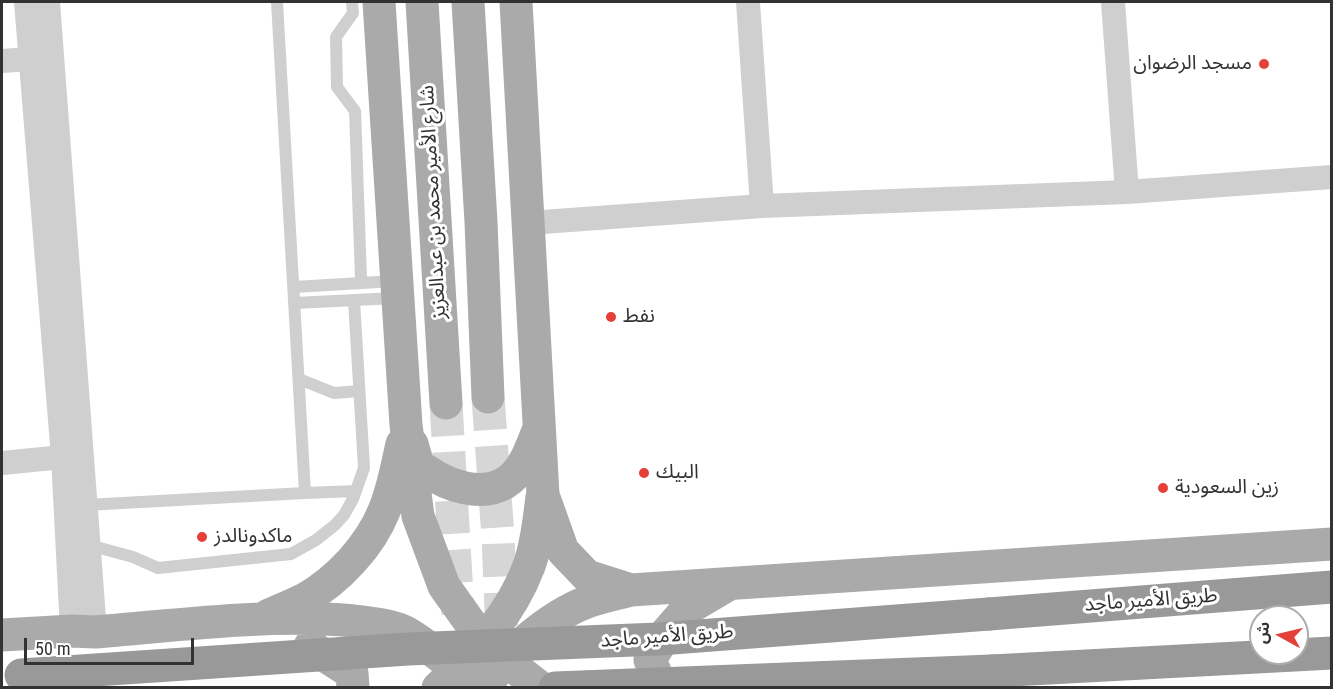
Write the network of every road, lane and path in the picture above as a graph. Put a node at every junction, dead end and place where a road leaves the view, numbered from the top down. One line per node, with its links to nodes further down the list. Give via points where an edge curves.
1 (26, 2): 11 (street)
2 (48, 2): 33 (street)
3 (277, 2): 18 (lane)
4 (352, 2): 17 (lane, via 353,13 336,38 337,87 355,111)
5 (379, 2): 19 (main road)
6 (422, 2): 25 (main road, شارع الأمير محمد بن عبدالعزيز)
7 (468, 2): 24 (main road)
8 (516, 2): 16 (main road)
9 (748, 2): 15 (street)
10 (1113, 2): 14 (street)
11 (30, 59): 12 (street); 28 (street)
12 (2, 61)
13 (1332, 177): 14 (street)
14 (1126, 192): 15 (street)
15 (762, 206): 16 (street)
16 (529, 224): 27 (main road)
17 (361, 279)
18 (294, 287): 19 (lane); 21 (lane)
19 (397, 289): 20 (lane); 26 (main road)
20 (354, 300): 21 (lane); 23 (lane)
21 (294, 303): 22 (lane)
22 (299, 379): 23 (lane, via 334,393); 31 (lane)
23 (360, 391): 30 (lane, via 364,468)
24 (488, 397)
25 (446, 403)
26 (406, 425): 27 (main road, via 420,466 440,481 482,490 505,483 519,471); 39 (main road, via 385,510 373,534 329,581 306,598); 43 (main road, via 418,516 444,586 471,624)
27 (538, 429): 32 (main road)
28 (63, 458): 29 (street); 41 (street)
29 (2, 463)
30 (356, 491): 31 (lane); 35 (lane, via 335,525 291,554 158,568)
31 (305, 493): 33 (lane)
32 (543, 495): 38 (main road, via 563,551 587,576); 43 (main road, via 529,565)
33 (86, 506): 35 (street)
34 (1332, 544): 36 (main road)
35 (89, 545): 41 (street)
36 (730, 584): 38 (main road); 51 (main road, via 687,609 667,632 650,660)
37 (1332, 587): 45 (highway, طريق الأمير ماجد, bridge, via 658,639 408,649)
38 (631, 590): 43 (main road, via 585,603)
39 (258, 620): 40 (main road); 46 (main road, via 332,619 403,631)
40 (220, 622): 41 (main road); 47 (main road, via 299,639 352,673)
41 (84, 631): 42 (main road)
42 (2, 635)
43 (496, 649): 46 (main road); 48 (main road); 49 (main road)
44 (1332, 653): 50 (highway, bridge, via 992,671)
45 (11, 676)
46 (456, 682)
47 (353, 687)
48 (486, 687)
49 (541, 687)
50 (555, 687)
51 (662, 687)

